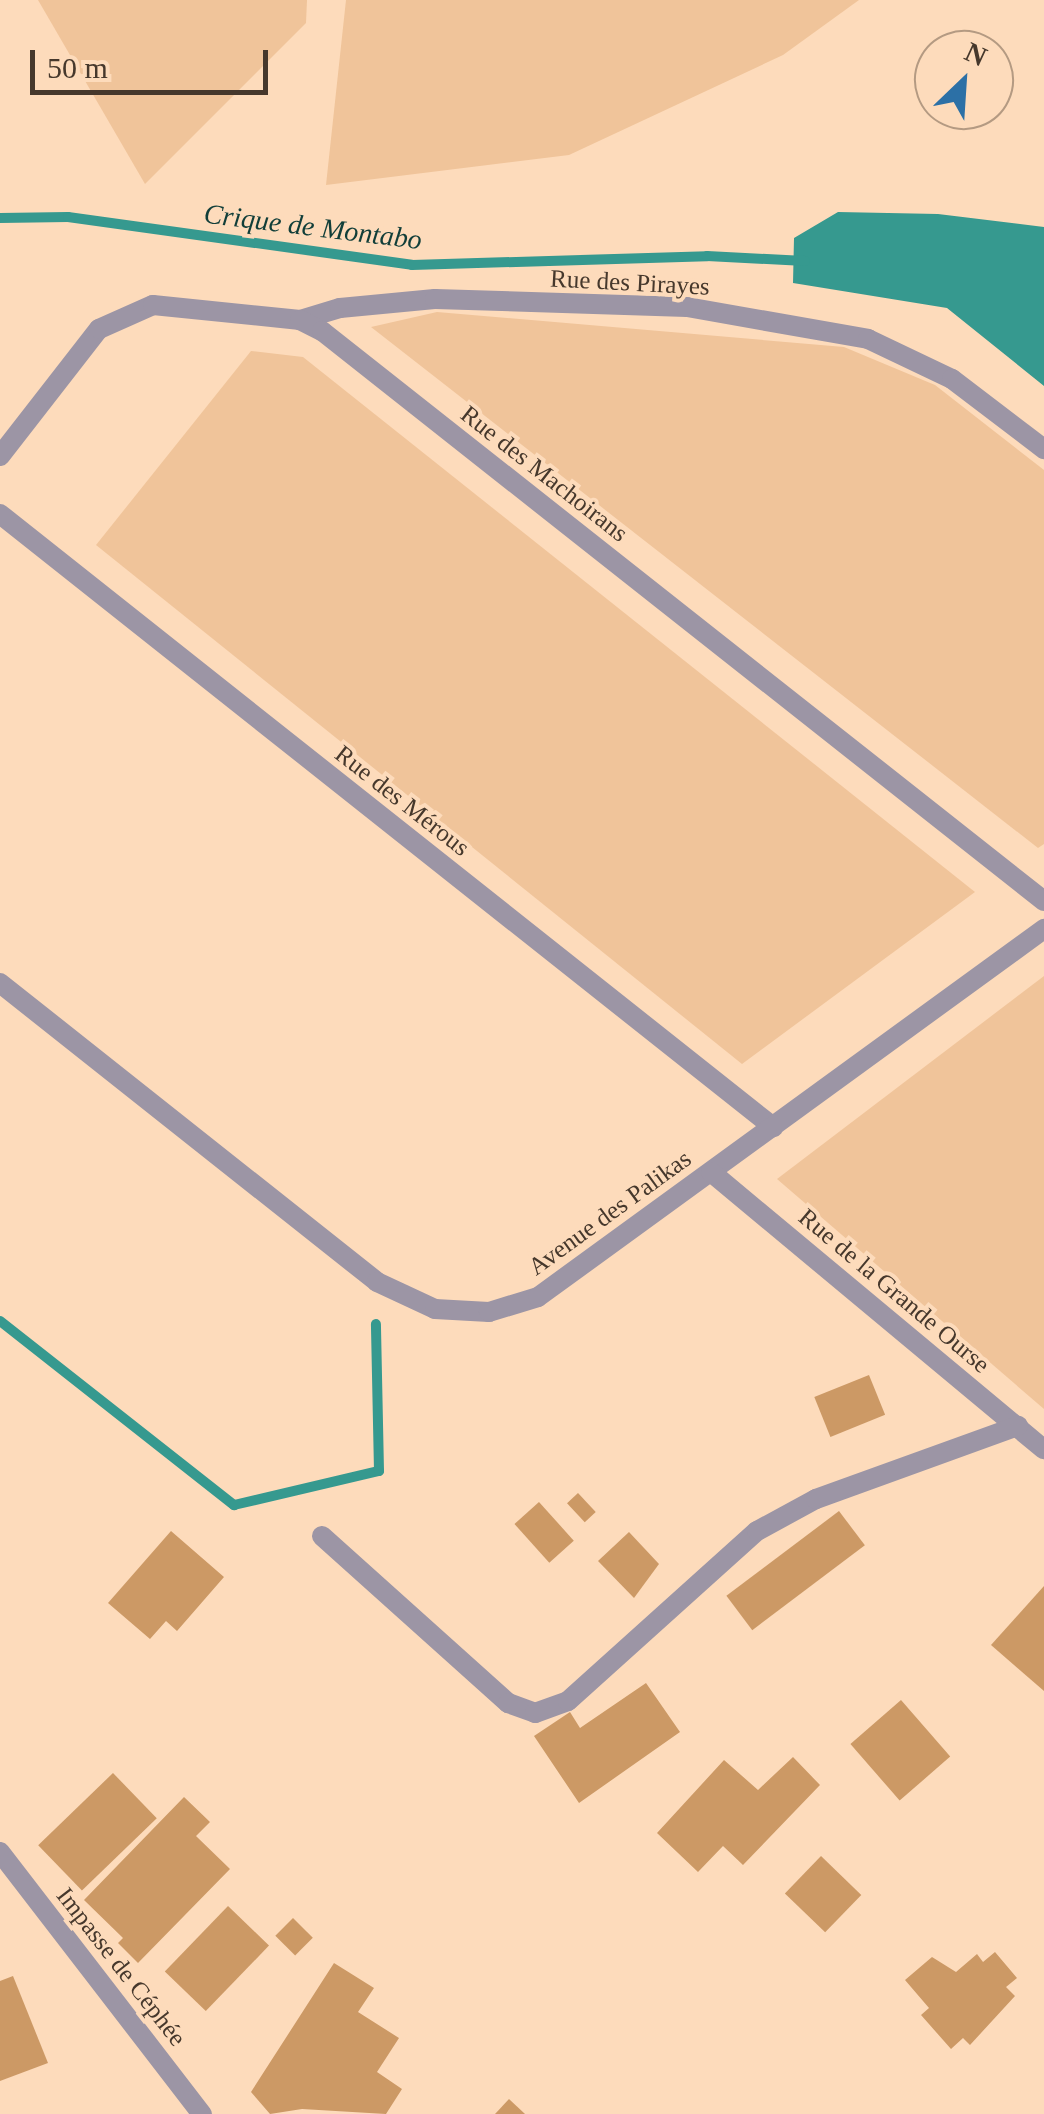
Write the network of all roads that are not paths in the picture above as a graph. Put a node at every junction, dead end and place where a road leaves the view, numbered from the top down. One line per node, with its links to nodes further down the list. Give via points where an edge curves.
1 (300, 320): 2 (street, Rue des Pirayes, via 340,308 435,299 686,307 868,339 952,379); 3 (street, Rue des Machoirans, via 153,305 99,328); 5 (street, Rue des Machoirans, via 338,343)
2 (1044, 448)
3 (0, 456)
4 (0, 514): 8 (street, Rue des Mérous)
5 (1044, 902)
6 (1044, 929): 8 (street, Avenue des Palikas)
7 (0, 983): 9 (street, Avenue des Palikas, via 377,1282 435,1309 489,1312 538,1297)
8 (773, 1127): 9 (street, Avenue des Palikas)
9 (711, 1172): 10 (street, Rue de la Grande Ourse)
10 (1018, 1426): 11 (street, Rue de la Grande Ourse); 12 (street, via 816,1499 757,1531 568,1701 535,1713 508,1704)
11 (1044, 1449)
12 (322, 1536)
13 (0, 1852): 14 (street, Impasse de Céphée)
14 (202, 2114)

